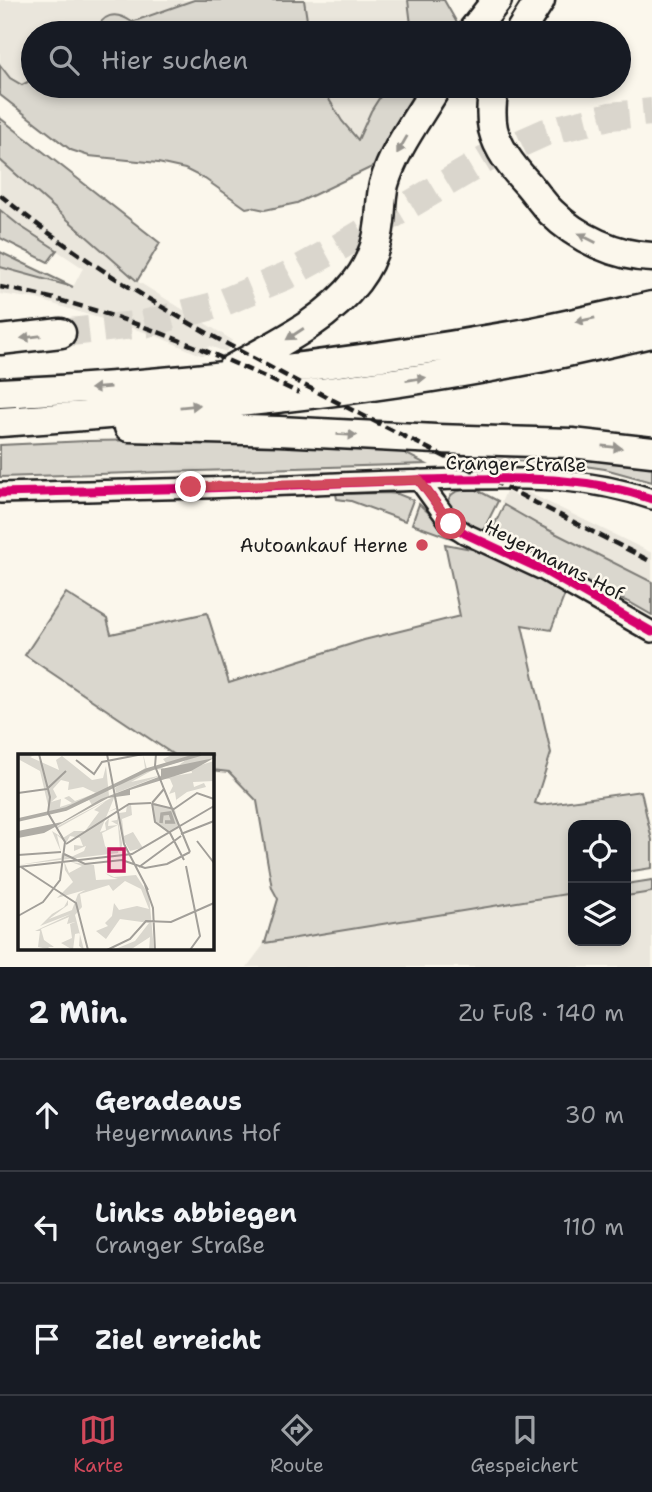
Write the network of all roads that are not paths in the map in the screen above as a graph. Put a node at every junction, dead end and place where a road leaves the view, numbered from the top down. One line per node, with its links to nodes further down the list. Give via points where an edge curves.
1 (497, 0): 3 (highway)
2 (540, 0): 4 (highway)
3 (480, 21)
4 (527, 21)
5 (430, 98): 12 (highway, one-way to 12, via 391,166 373,251 357,280 328,311 292,337)
6 (492, 98): 7 (highway, one-way to 6, via 597,243 553,214 516,172 498,141)
7 (652, 257)
8 (652, 306): 12 (highway, one-way to 12, via 441,347)
9 (61, 333): 11 (highway, one-way to 11)
10 (652, 333): 14 (highway, one-way to 10, via 341,390 542,357)
11 (0, 340)
12 (217, 376): 13 (highway, one-way to 13)
13 (0, 393)
14 (0, 422): 15 (highway, one-way to 15, via 572,443)
15 (652, 452)
16 (419, 480): 17 (street, Cranger Straße); 18 (street, Cranger Straße, via 559,479); 19 (street, Heyermanns Hof, via 451,524 466,534 545,571)
17 (0, 493)
18 (652, 499)
19 (652, 632)

